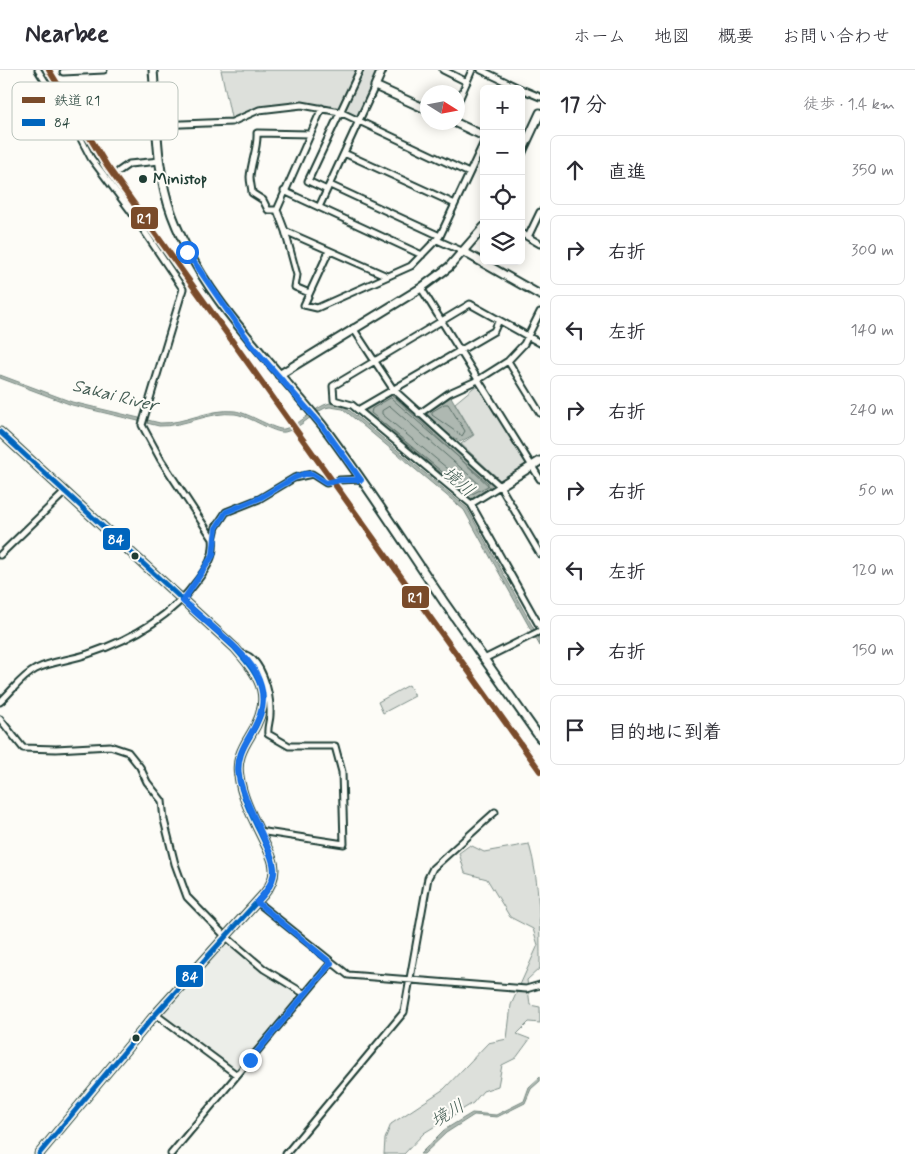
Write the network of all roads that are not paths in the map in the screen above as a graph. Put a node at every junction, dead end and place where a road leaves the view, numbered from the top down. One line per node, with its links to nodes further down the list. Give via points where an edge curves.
1 (38, 70): 9 (street)
2 (104, 70): 8 (street)
3 (360, 70): 18 (street)
4 (382, 70): 12 (street)
5 (443, 70): 10 (street)
6 (472, 70): 10 (street)
7 (481, 70): 11 (street)
8 (63, 72)
9 (46, 82)
10 (467, 82): 13 (street)
11 (507, 85)
12 (375, 86): 16 (street); 20 (street)
13 (465, 86)
14 (525, 91): 15 (street)
15 (540, 97)
16 (420, 106)
17 (322, 108): 18 (street); 21 (street, via 273,106 232,122); 23 (street)
18 (340, 112): 20 (street); 33 (street, via 308,181)
19 (540, 113): 27 (street)
20 (359, 122): 29 (street); 32 (street)
21 (178, 124)
22 (465, 127): 24 (street)
23 (310, 134): 34 (street); 37 (street, via 257,133 258,145 250,180 252,194 263,200 268,210)
24 (480, 134)
25 (83, 140): 76 (street, via 183,289 142,425)
26 (158, 140): 30 (street)
27 (525, 145)
28 (480, 150): 32 (street)
29 (344, 153): 33 (street); 35 (street)
30 (160, 162): 31 (street, via 129,164); 61 (street, via 164,192 187,252 235,322)
31 (119, 171)
32 (469, 173): 35 (street)
33 (328, 187): 36 (street); 43 (street)
34 (284, 192): 36 (street); 37 (street)
35 (455, 204): 43 (street)
36 (319, 207): 47 (street)
37 (277, 210): 39 (street)
38 (540, 212): 42 (street)
39 (285, 231): 45 (street); 50 (street, via 297,275 295,287)
40 (480, 232): 46 (street)
41 (525, 235): 42 (street)
42 (528, 237): 44 (street)
43 (439, 238): 46 (street); 47 (street)
44 (540, 244)
45 (329, 251): 48 (street); 50 (street)
46 (464, 252): 49 (street, via 450,267); 51 (street)
47 (422, 255): 48 (street, via 411,266)
48 (387, 276): 50 (street, via 317,308 304,305)
49 (421, 288): 54 (street); 55 (street)
50 (309, 293)
51 (540, 295)
52 (540, 312): 56 (street)
53 (499, 320): 54 (street, via 470,304); 56 (street); 58 (street, via 494,331)
54 (442, 321): 58 (street); 59 (street)
55 (353, 328): 59 (street); 61 (street)
56 (528, 337): 57 (street); 60 (street)
57 (540, 343)
58 (460, 350): 62 (street); 63 (street)
59 (373, 361): 63 (street); 65 (street, via 333,386 334,400)
60 (508, 361): 62 (street); 64 (street)
61 (279, 375): 72 (street, via 323,427)
62 (478, 380): 67 (street, via 449,393); 70 (street)
63 (393, 389): 65 (street); 67 (street)
64 (538, 405): 66 (street)
65 (358, 410): 75 (street)
66 (540, 413)
67 (419, 414): 73 (street)
68 (0, 432): 74 (street)
69 (540, 462): 70 (street)
70 (533, 466): 71 (street); 73 (street)
71 (540, 479)
72 (361, 480): 76 (street, via 326,483 312,474 294,478 260,498 226,512); 83 (street)
73 (500, 486): 75 (street); 77 (street)
74 (65, 492): 78 (street); 79 (street)
75 (471, 504): 80 (street)
76 (213, 540): 79 (street, via 213,555)
77 (540, 554)
78 (0, 556)
79 (183, 601): 82 (street); 84 (street, via 121,640 89,654 36,669)
80 (540, 627)
81 (540, 631): 83 (street)
82 (239, 653): 88 (street, via 255,672 262,696 262,716 243,750 238,773 242,792); 88 (street, via 255,660 261,670 270,713 268,734 289,746 335,746 342,772 344,844)
83 (484, 659): 86 (street)
84 (0, 702)
85 (0, 719): 90 (street, via 23,748 110,746 128,752 162,801 175,864 187,897)
86 (540, 738)
87 (495, 812): 92 (street, via 456,845 430,873)
88 (259, 831): 89 (street, via 274,869 268,889)
89 (257, 902): 90 (street); 91 (street)
90 (224, 936): 94 (street, via 264,969); 95 (street)
91 (331, 963): 92 (street, via 348,975); 94 (street)
92 (411, 979): 93 (street, via 526,989); 99 (street, via 404,1012)
93 (540, 985)
94 (304, 994): 96 (street)
95 (155, 1014): 96 (street); 97 (street)
96 (237, 1075): 98 (street)
97 (39, 1154)
98 (171, 1154)
99 (286, 1154)

